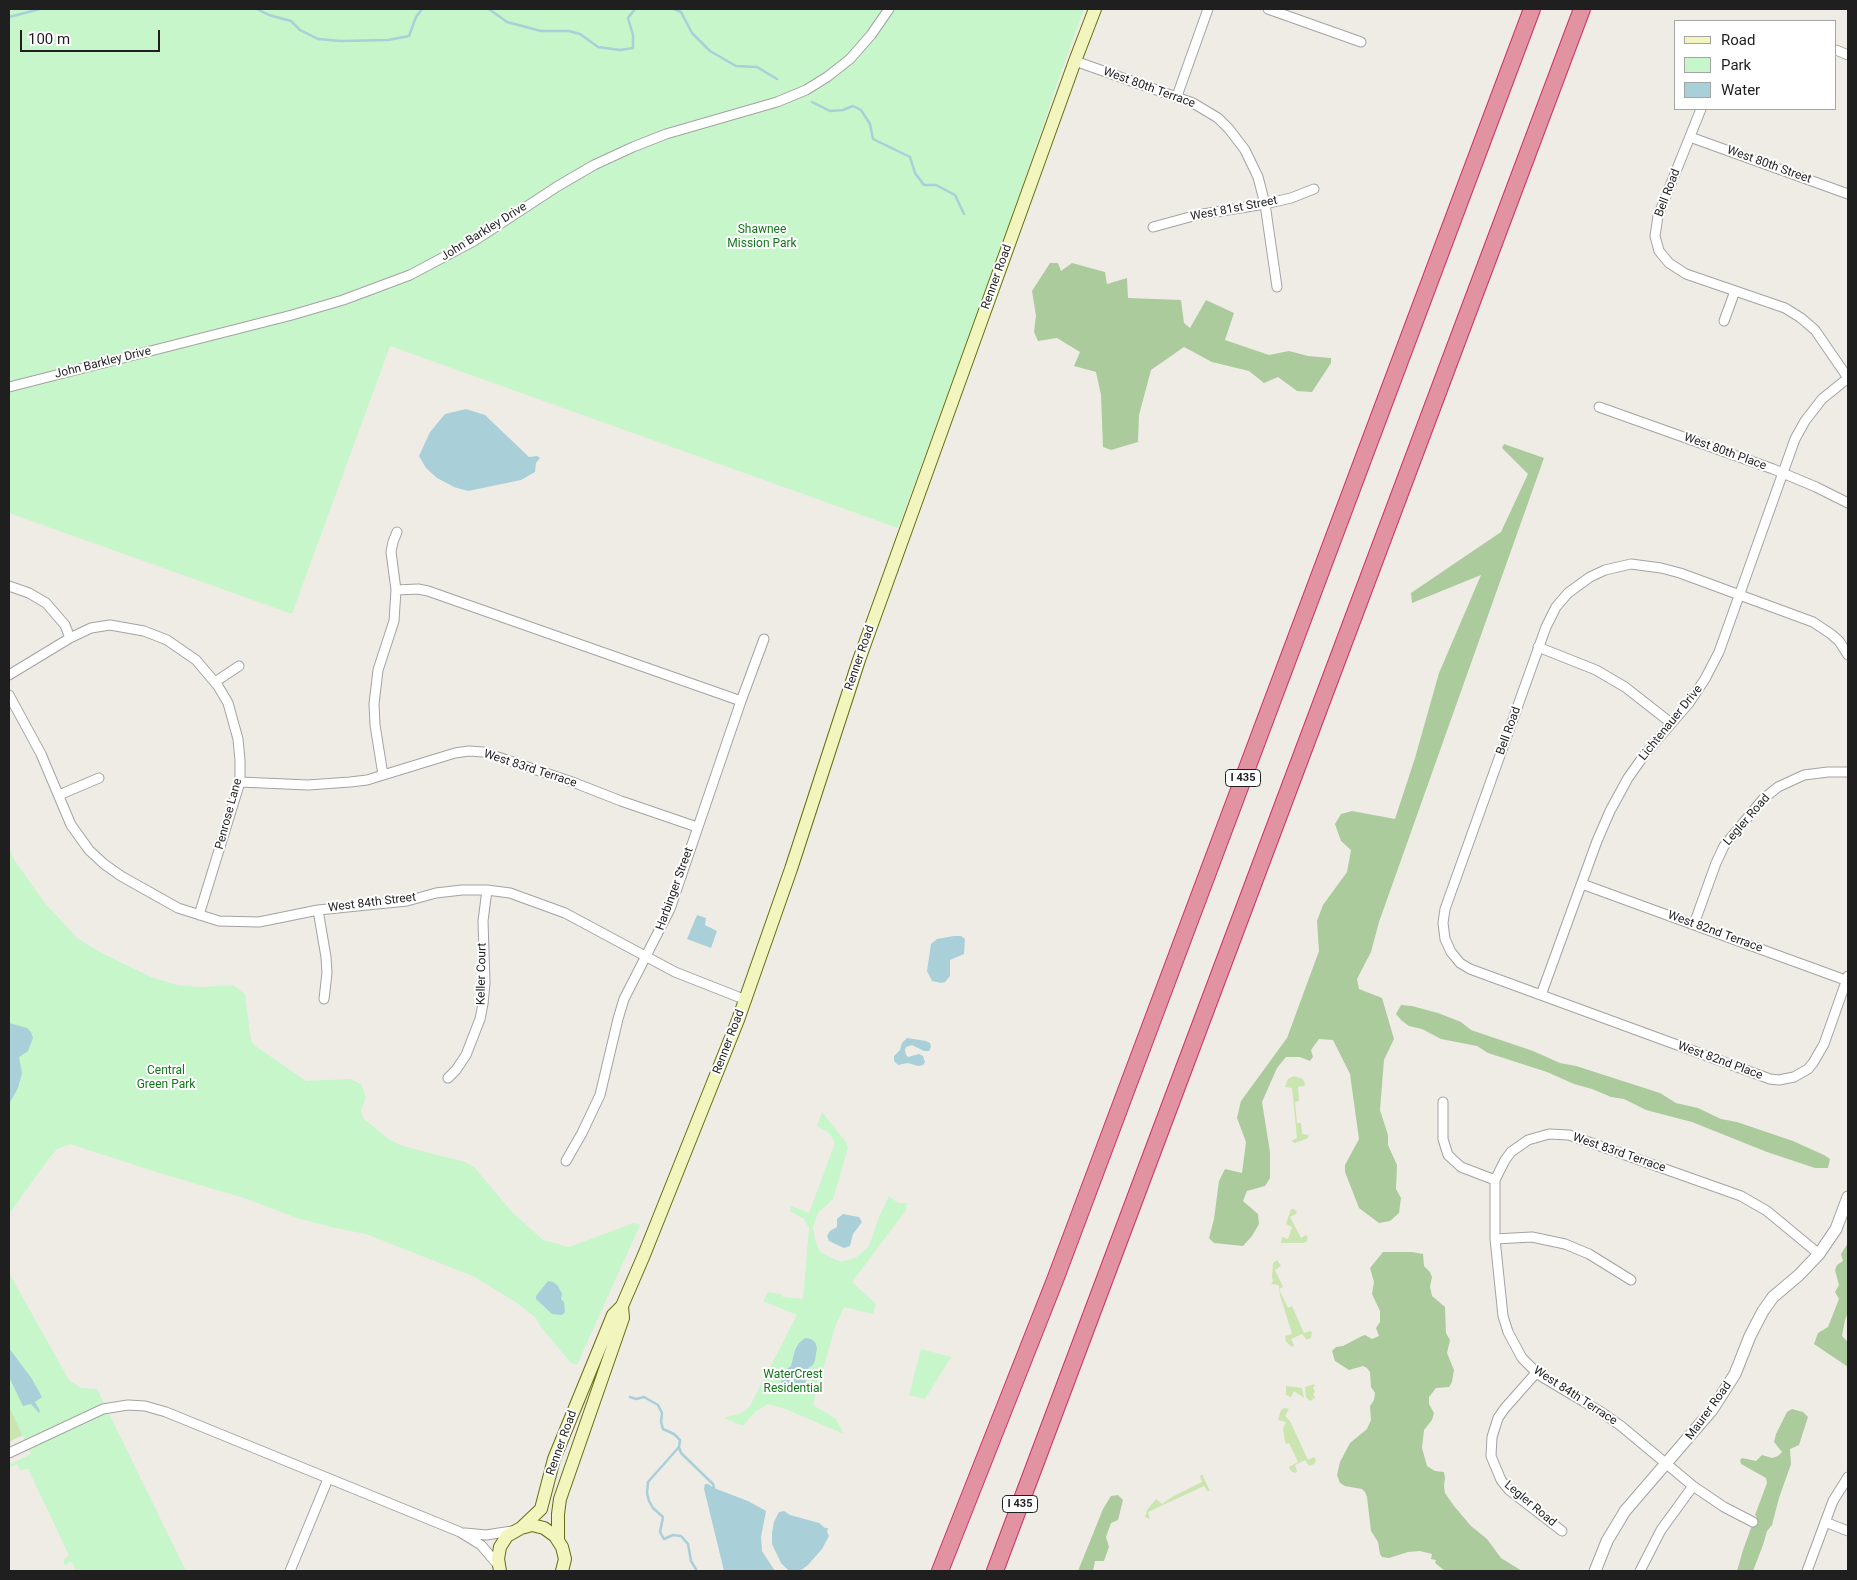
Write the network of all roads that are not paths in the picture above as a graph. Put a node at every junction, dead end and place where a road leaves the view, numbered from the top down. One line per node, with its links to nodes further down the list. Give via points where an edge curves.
1 (889, 9): 20 (street, John Barkley Drive, via 850,59 806,90 778,102 666,134 594,165 474,241 410,275 326,305)
2 (1095, 9): 8 (main road, Renner Road)
3 (1208, 9): 9 (street)
4 (1268, 9): 7 (street)
5 (1532, 9): 79 (highway, I 435, via 1055,1280)
6 (1582, 9): 80 (highway, I 435)
7 (1361, 42)
8 (1075, 61): 9 (street, West 80th Terrace); 53 (main road, Renner Road, via 859,660)
9 (1177, 96): 14 (street, West 80th Terrace, via 1218,118 1238,139 1252,162)
10 (1701, 110): 11 (street, Bell Road)
11 (1690, 136): 13 (street, West 80th Street); 17 (street, Bell Road, via 1658,216 1655,236 1659,251 1669,263 1686,274)
12 (1314, 189): 14 (street, West 81st Street)
13 (1848, 194)
14 (1265, 204): 15 (street, West 81st Street, via 1197,215); 16 (street, West 80th Terrace)
15 (1153, 228)
16 (1277, 287)
17 (1735, 291): 18 (street); 19 (street, via 1785,308 1801,318 1815,330)
18 (1724, 321)
19 (1848, 378): 22 (street, Lichtenauer Drive, via 1822,399 1805,420)
20 (9, 387)
21 (1599, 407): 22 (street, West 80th Place)
22 (1783, 473): 23 (street, West 80th Place); 27 (street, Lichtenauer Drive)
23 (1848, 503)
24 (398, 532): 26 (street, via 391,552)
25 (9, 586): 28 (street, via 46,604 65,625)
26 (396, 590): 36 (street, via 428,591); 39 (street, via 394,621 378,670 374,704 374,725)
27 (1739, 595): 30 (street, Bell Road, via 1661,568 1632,564 1605,570 1568,593 1556,607); 31 (street, Bell Road, via 1813,622 1832,634); 37 (street, Lichtenauer Drive, via 1719,652 1705,679)
28 (70, 638): 33 (street, Penrose Lane); 34 (street, Penrose Lane, via 91,628 110,626 144,631 183,649)
29 (764, 639): 36 (street, Harbinger Street)
30 (1538, 647): 37 (street, via 1596,670 1626,688); 51 (street, Bell Road, via 1445,909 1443,931 1448,947 1460,963)
31 (1848, 655)
32 (239, 666): 34 (street)
33 (9, 675)
34 (215, 682): 41 (street, Penrose Lane, via 228,703 238,739)
35 (9, 695): 42 (street, West 84th Street)
36 (741, 701): 43 (street, Harbinger Street)
37 (1671, 723): 44 (street, Lichtenauer Drive, via 1628,778 1610,811)
38 (1848, 772): 48 (street, Legler Road, via 1804,775 1790,780 1762,799 1724,846)
39 (383, 775): 41 (street, West 83rd Terrace, via 367,780 316,785); 43 (street, West 83rd Terrace, via 456,753 483,752)
40 (99, 778): 42 (street)
41 (240, 782): 47 (street, Penrose Lane)
42 (59, 795): 47 (street, West 84th Street, via 71,825 104,864 178,908)
43 (698, 827): 49 (street, Harbinger Street, via 670,910)
44 (1582, 884): 48 (street, West 82nd Terrace); 51 (street, Lichtenauer Drive)
45 (487, 890): 46 (street, West 84th Street, via 436,893 407,900); 49 (street, West 84th Street, via 523,897 565,913); 54 (street, Keller Court, via 483,921 484,1004 466,1055)
46 (318, 910): 47 (street, West 84th Street, via 259,922 219,921); 52 (street, via 326,957)
47 (199, 915)
48 (1694, 924): 50 (street, West 82nd Terrace)
49 (647, 957): 53 (street, West 84th Street, via 689,978); 56 (street, Harbinger Street, via 624,999 600,1095)
50 (1848, 979): 51 (street, West 82nd Place, via 1820,1053 1802,1073 1779,1080 1759,1076)
51 (1541, 995)
52 (324, 999)
53 (746, 1000): 62 (main road, Renner Road)
54 (448, 1078)
55 (1443, 1102): 57 (street, via 1443,1139 1448,1155 1461,1167)
56 (566, 1161)
57 (1495, 1180): 59 (street); 60 (street, West 83rd Terrace, via 1505,1160 1528,1140 1548,1134 1569,1135 1741,1196 1767,1211)
58 (1848, 1198): 60 (street, Maurer Road, via 1836,1229)
59 (1495, 1239): 61 (street, via 1532,1237 1565,1244 1589,1254); 63 (street, West 84th Terrace, via 1505,1325 1522,1358)
60 (1819, 1254): 65 (street, Maurer Road, via 1769,1302 1750,1336 1730,1384)
61 (1631, 1280)
62 (622, 1306): 71 (main road, Renner Road, via 614,1315 554,1459 541,1509); 75 (main road, Renner Road, via 623,1318 560,1499)
63 (1536, 1373): 65 (street, West 84th Terrace, via 1608,1416); 72 (street, Legler Road, via 1498,1418 1491,1456 1500,1480 1509,1490)
64 (9, 1453): 67 (street, via 103,1409 128,1404 166,1412)
65 (1666, 1464): 68 (street, West 84th Terrace); 81 (street, Maurer Road, via 1618,1522)
66 (1848, 1477): 70 (street)
67 (328, 1478): 74 (street); 77 (street)
68 (1693, 1486): 69 (street, West 84th Terrace); 82 (street, via 1661,1530)
69 (1753, 1522)
70 (1825, 1522): 73 (street); 83 (street)
71 (517, 1529): 74 (street, via 486,1535); 75 (main road, via 532,1525 544,1528); 76 (main road, Renner Road, via 500,1547)
72 (1562, 1531)
73 (1848, 1531)
74 (460, 1532): 76 (street, via 481,1545)
75 (558, 1540): 78 (main road, Renner Road, via 565,1559)
76 (500, 1569)
77 (290, 1571)
78 (562, 1571)
79 (940, 1571)
80 (995, 1571)
81 (1595, 1571)
82 (1640, 1571)
83 (1807, 1571)

